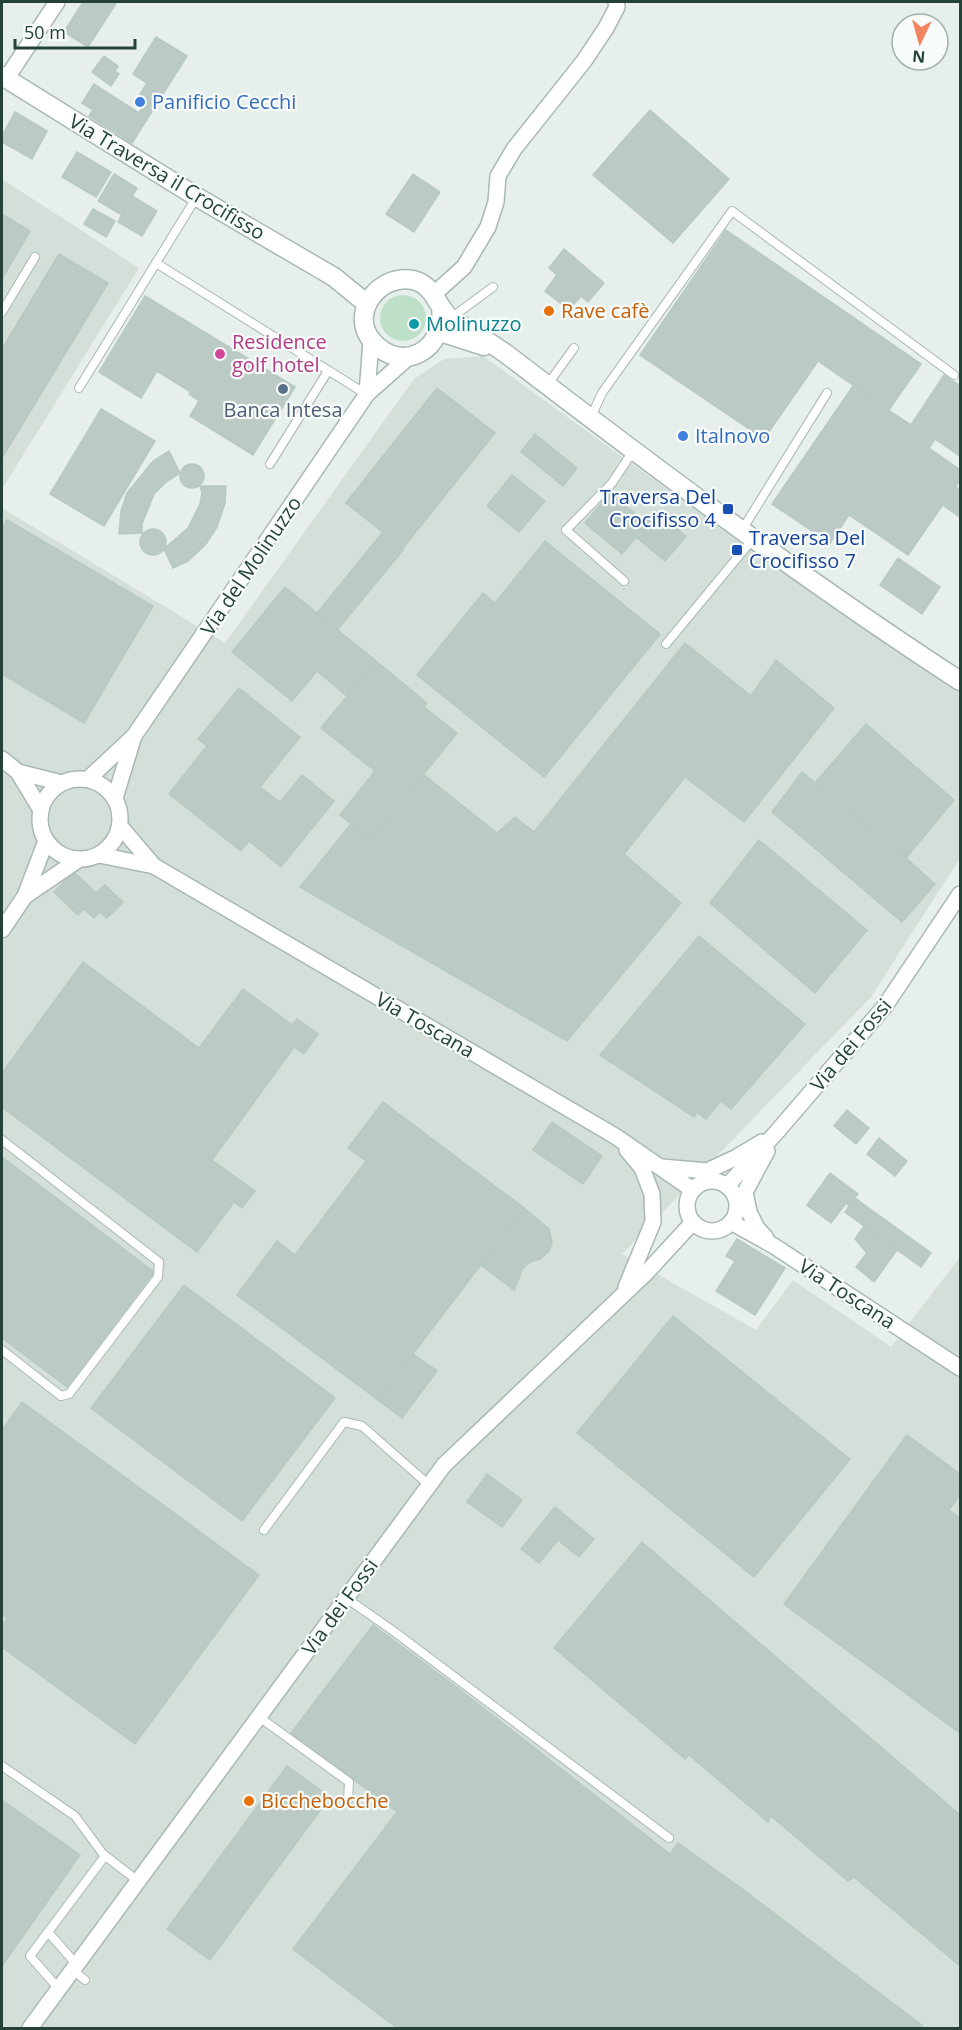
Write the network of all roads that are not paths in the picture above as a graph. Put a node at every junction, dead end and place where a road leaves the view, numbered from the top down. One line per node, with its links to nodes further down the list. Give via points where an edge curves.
1 (57, 2): 3 (street)
2 (616, 2): 12 (street, via 618,7 584,61 514,149 498,176 488,228)
3 (4, 77): 4 (street, Via Traversa il Crocifisso)
4 (197, 197): 6 (lane); 7 (street, Via Traversa il Crocifisso)
5 (35, 257): 11 (lane)
6 (156, 263): 16 (lane); 19 (lane)
7 (334, 277): 8 (street, Via Traversa il Crocifisso); 10 (street, Via Traversa il Crocifisso)
8 (382, 285): 10 (street); 12 (street, Via Traversa il Crocifisso, via 393,280 421,283)
9 (493, 287): 12 (lane)
10 (367, 304): 13 (street, via 364,317)
11 (2, 312)
12 (441, 313): 15 (street, via 434,343); 18 (street, Via Traversa il Crocifisso)
13 (371, 340): 15 (street, via 388,354); 21 (street)
14 (574, 348): 18 (lane)
15 (410, 356): 21 (street, Via del Molinuzzo)
16 (328, 370): 21 (lane); 24 (lane)
17 (954, 375): 22 (lane, via 732,212 602,393)
18 (547, 385): 22 (street, Via Traversa il Crocifisso)
19 (79, 388)
20 (827, 393): 25 (lane)
21 (367, 394): 29 (street, Via del Molinuzzo)
22 (591, 418): 23 (street, Via Traversa il Crocifisso)
23 (633, 449): 25 (street, Via Traversa il Crocifisso); 26 (lane, via 612,483 566,530)
24 (270, 464)
25 (747, 535): 27 (lane); 28 (street, Via Traversa il Crocifisso)
26 (624, 581)
27 (666, 644)
28 (960, 681)
29 (134, 736): 32 (street, Via del Molinuzzo); 34 (street, Via del Molinuzzo)
30 (2, 759): 31 (street)
31 (18, 772): 33 (street); 35 (street)
32 (88, 780): 33 (street); 34 (street, via 108,789)
33 (62, 783): 35 (street, via 52,790)
34 (115, 798): 36 (street)
35 (41, 810): 37 (street)
36 (120, 826): 38 (street, via 110,848); 40 (street, Via Toscana)
37 (46, 841): 39 (street, via 65,857); 42 (street)
38 (99, 855): 39 (street); 40 (street, Via Toscana)
39 (78, 860): 42 (street)
40 (154, 866): 45 (street, Via Toscana)
41 (960, 894): 44 (street, Via dei Fossi, via 885,1006)
42 (25, 896): 43 (street)
43 (2, 930)
44 (775, 1134): 47 (street, via 707,1171); 48 (street, Via dei Fossi); 52 (street, via 745,1192 748,1212)
45 (615, 1136): 47 (street, Via Toscana); 53 (street, via 642,1168 651,1194 652,1222)
46 (2, 1140): 54 (lane, via 159,1262 158,1277 69,1394 61,1396)
47 (661, 1167): 49 (street, Via Toscana)
48 (727, 1186): 49 (street, via 713,1181); 51 (street, via 736,1200)
49 (693, 1190): 50 (street, via 687,1203)
50 (693, 1222): 51 (street, via 712,1231); 53 (street, Via dei Fossi)
51 (731, 1222): 52 (street, Via Toscana)
52 (774, 1246): 55 (street, Via Toscana)
53 (623, 1294): 56 (street, Via dei Fossi, via 444,1465)
54 (2, 1350)
55 (960, 1368)
56 (429, 1485): 57 (lane, via 362,1426 344,1422); 58 (street, Via dei Fossi)
57 (264, 1530)
58 (346, 1598): 59 (street, Via dei Fossi); 62 (lane)
59 (259, 1717): 61 (lane, via 349,1782); 64 (street, Via dei Fossi)
60 (2, 1766): 63 (lane, via 75,1816)
61 (348, 1800)
62 (669, 1838)
63 (105, 1856): 64 (lane); 65 (lane)
64 (138, 1881): 66 (street, Via dei Fossi)
65 (48, 1932): 66 (lane); 67 (lane, via 30,1956)
66 (79, 1971): 67 (street, Via dei Fossi)
67 (59, 1989): 68 (street, Via dei Fossi)
68 (30, 2028)

